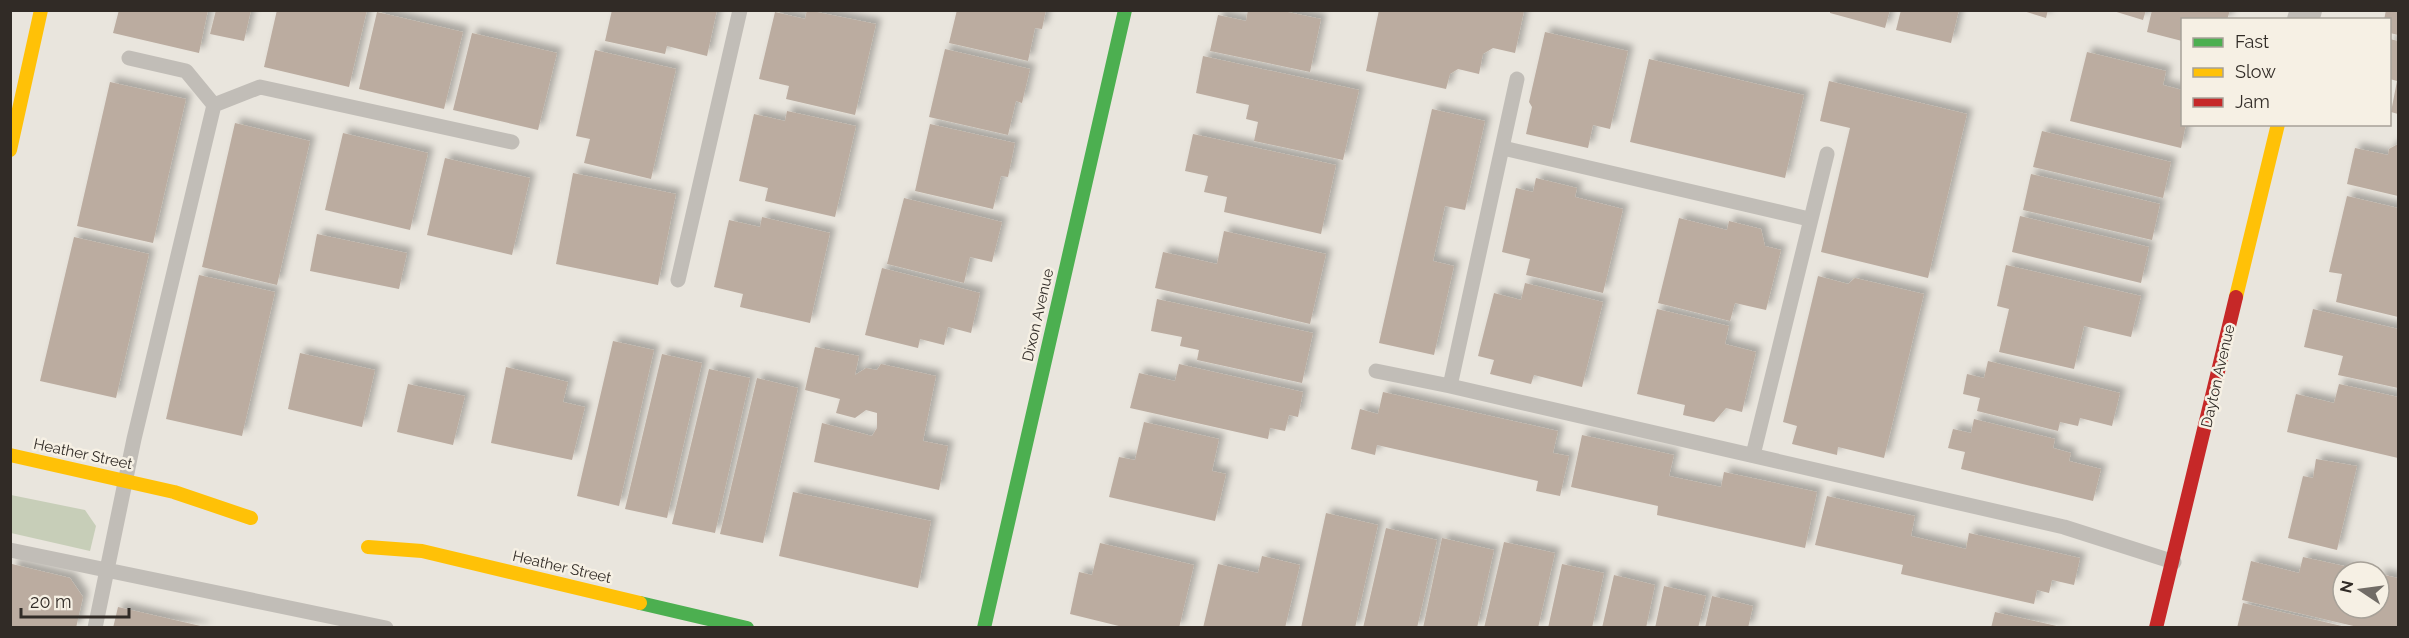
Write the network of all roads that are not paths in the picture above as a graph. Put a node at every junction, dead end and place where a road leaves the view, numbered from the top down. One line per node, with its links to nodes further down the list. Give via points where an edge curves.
1 (41, 10): 10 (street)
2 (740, 10): 13 (lane)
3 (1125, 10): 27 (street, Dixon Avenue)
4 (129, 58): 6 (lane, via 186,71)
5 (1517, 79): 9 (lane)
6 (214, 105): 8 (lane, via 260,87); 18 (lane)
7 (2278, 126): 22 (street, Dayton Avenue)
8 (512, 142)
9 (1503, 148): 12 (lane); 15 (lane)
10 (10, 150)
11 (1827, 154): 12 (lane)
12 (1809, 219): 17 (lane)
13 (678, 280)
14 (1376, 371): 15 (lane)
15 (1450, 386): 17 (lane)
16 (10, 455): 18 (street, Heather Street)
17 (1753, 455): 22 (lane, via 2064,527)
18 (126, 480): 19 (street, Heather Street); 23 (lane)
19 (251, 518)
20 (368, 547): 26 (street, Heather Street, via 422,551)
21 (10, 550): 23 (lane)
22 (2174, 562): 28 (street, Dayton Avenue)
23 (107, 570): 24 (lane); 25 (lane)
24 (94, 627)
25 (386, 627)
26 (747, 627)
27 (984, 627)
28 (2156, 627)

